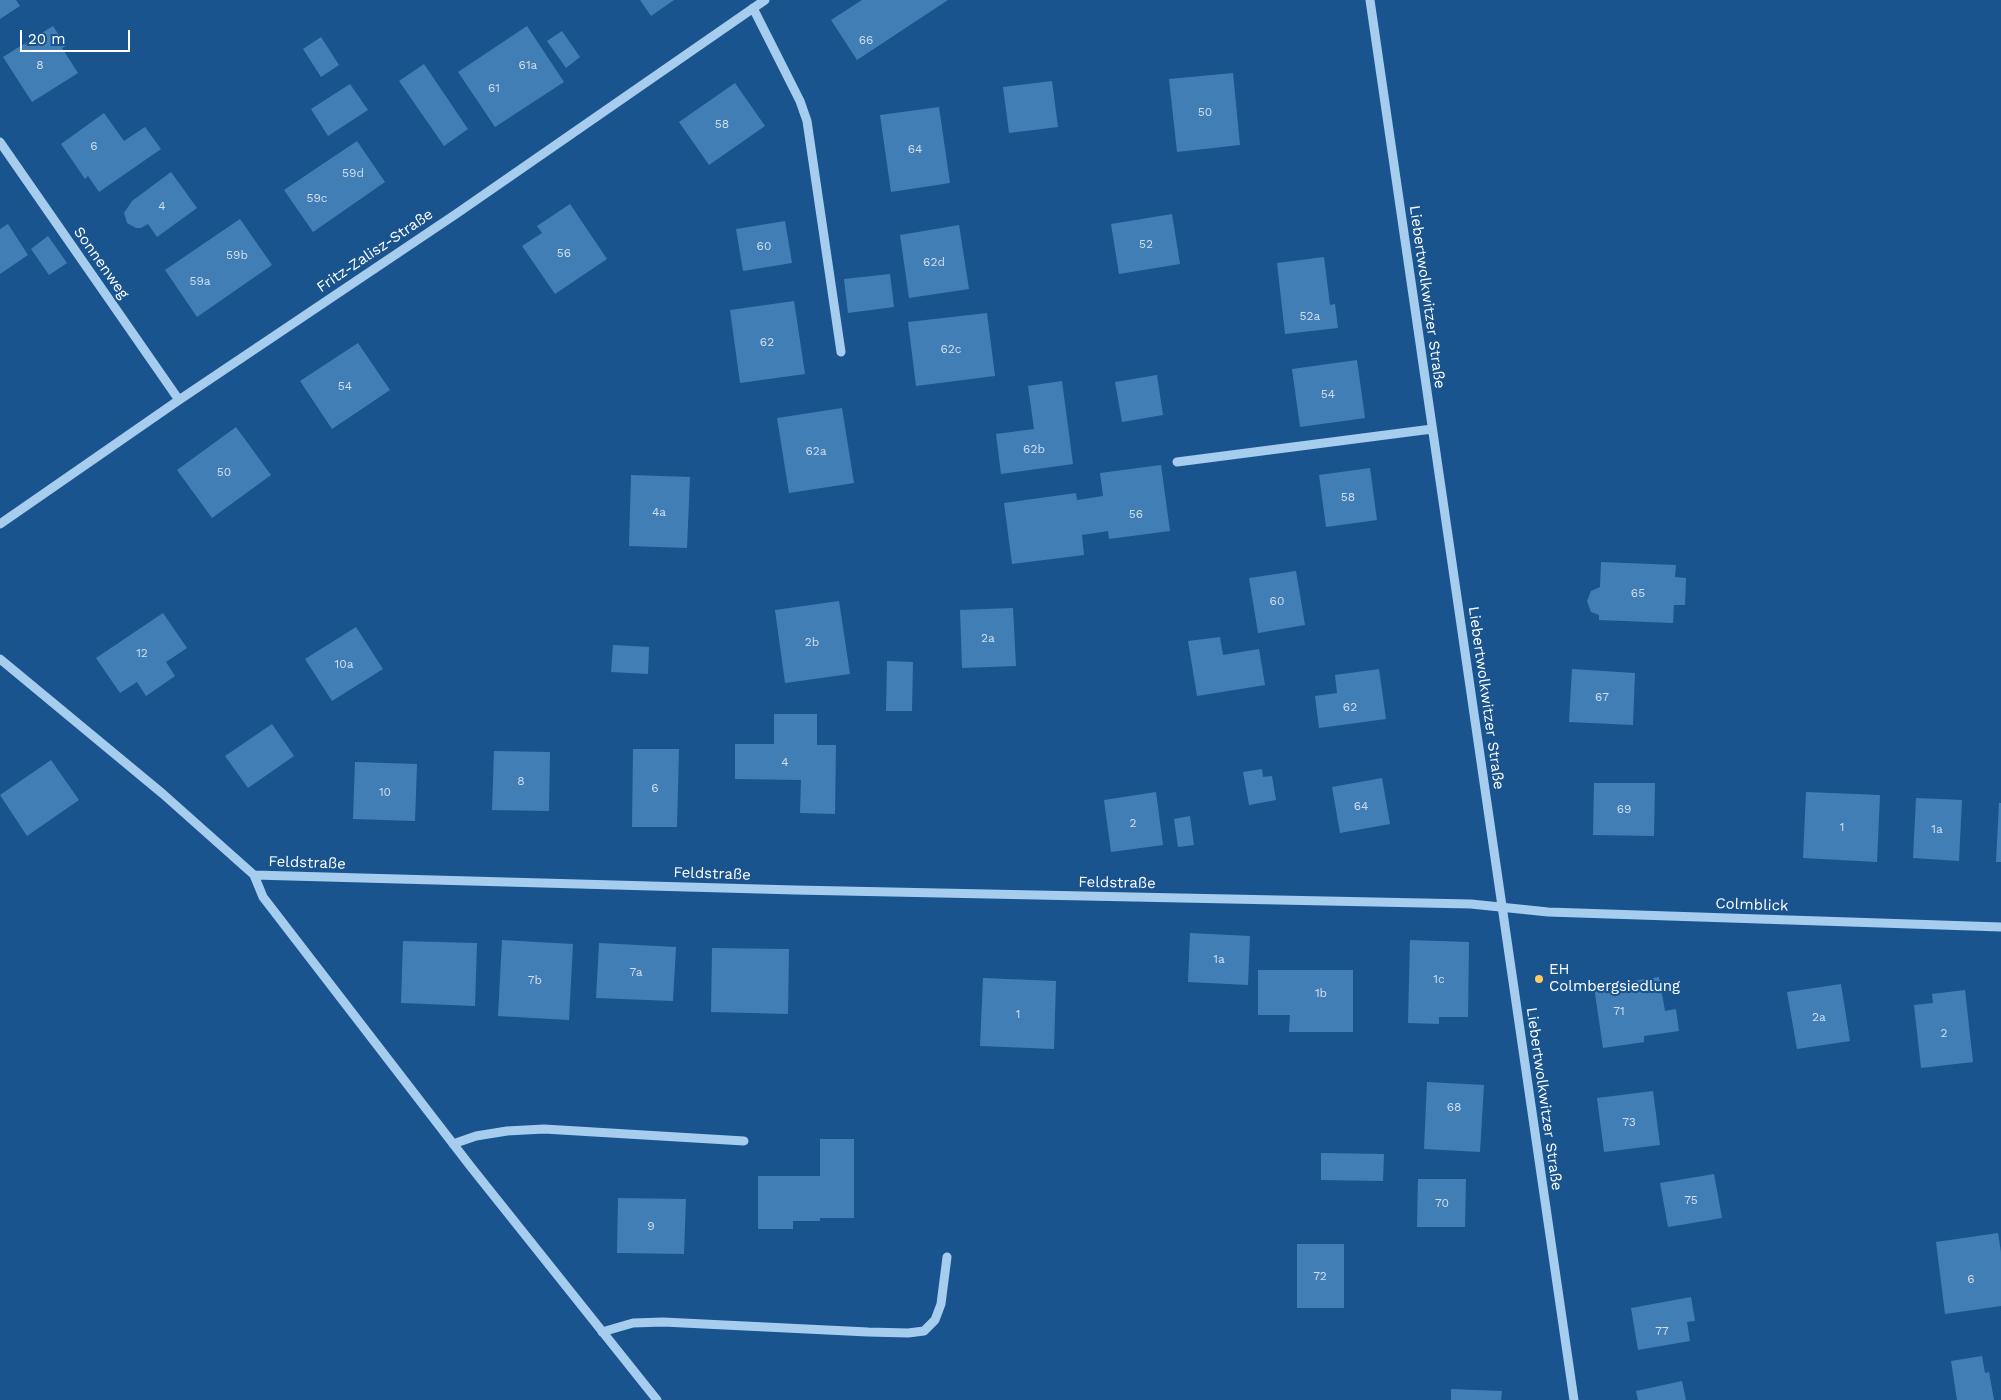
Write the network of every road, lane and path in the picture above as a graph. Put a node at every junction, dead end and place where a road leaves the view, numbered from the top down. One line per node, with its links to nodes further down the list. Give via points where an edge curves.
1 (765, 0): 3 (street, Fritz-Zalisz-Straße)
2 (1370, 0): 7 (street, Liebertwolkwitzer Straße)
3 (753, 8): 5 (street, via 807,121); 6 (street, Fritz-Zalisz-Straße, via 456,214)
4 (0, 142): 6 (street, Sonnenweg)
5 (841, 352)
6 (178, 400): 9 (street, Fritz-Zalisz-Straße)
7 (1432, 429): 8 (street); 12 (street, Liebertwolkwitzer Straße)
8 (1177, 462)
9 (0, 524)
10 (0, 659): 11 (street, Feldstraße, via 163,794)
11 (254, 875): 12 (street, Feldstraße); 15 (street, via 263,897)
12 (1502, 907): 13 (street, Colmblick, via 1548,912); 19 (street, Liebertwolkwitzer Straße)
13 (2001, 927)
14 (744, 1141): 15 (street, via 544,1129 476,1136)
15 (453, 1144): 17 (street)
16 (947, 1256): 17 (street, via 942,1304 935,1320 924,1331 868,1332 663,1322 633,1323)
17 (602, 1332): 18 (street)
18 (657, 1400)
19 (1574, 1400)

